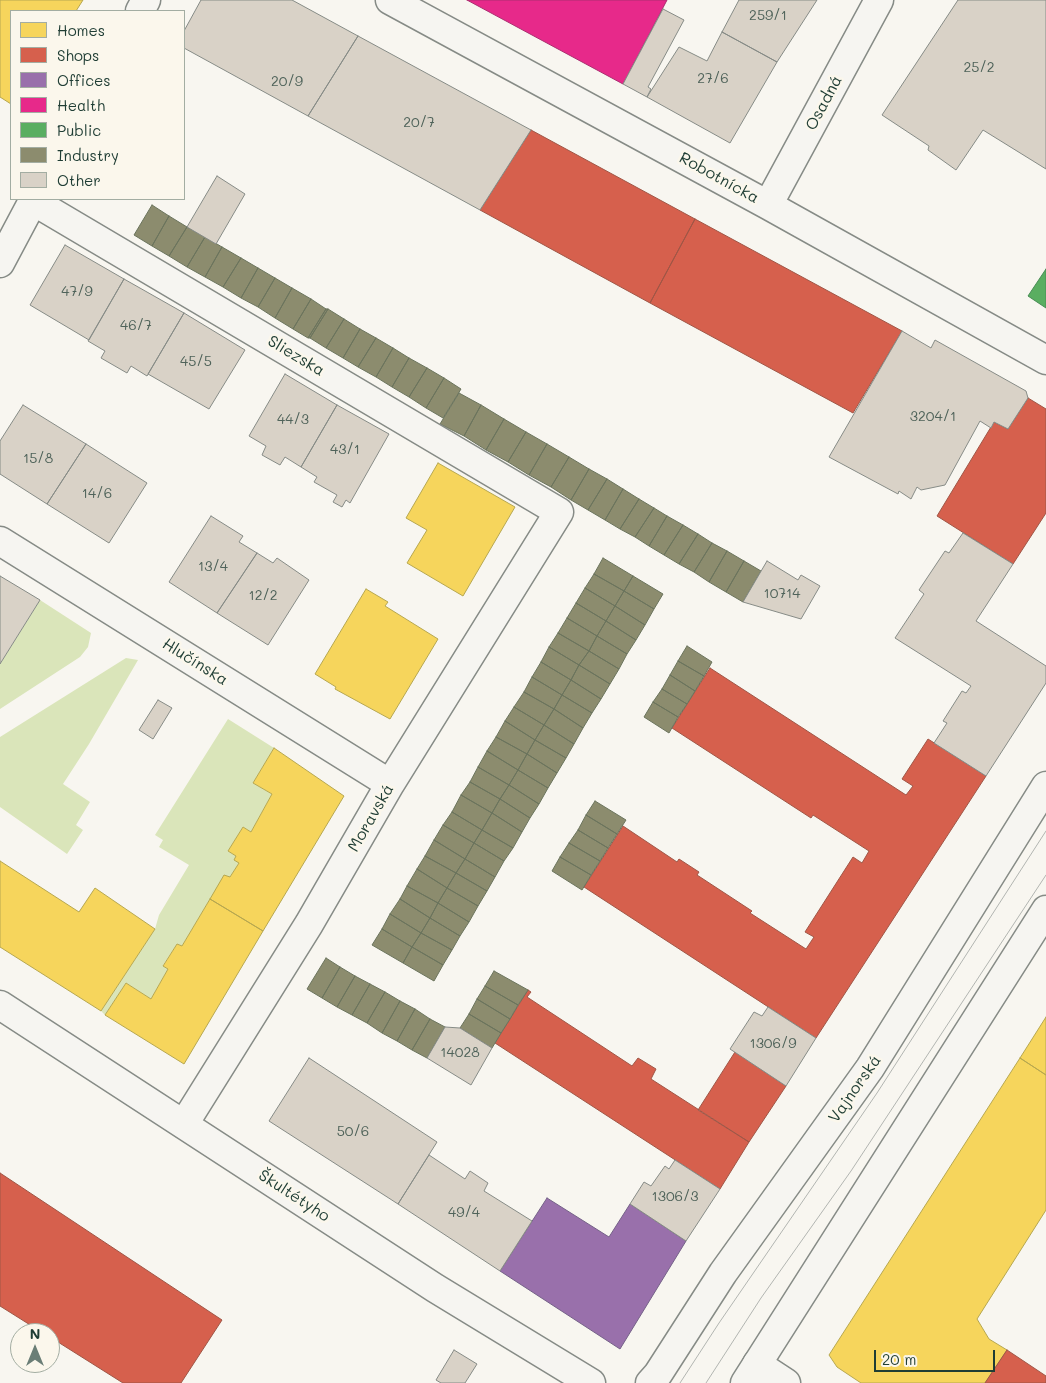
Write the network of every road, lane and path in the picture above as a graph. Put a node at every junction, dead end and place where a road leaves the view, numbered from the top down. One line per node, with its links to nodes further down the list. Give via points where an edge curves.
1 (390, 0): 4 (street, Robotnícka)
2 (879, 0): 4 (street, Osadná)
3 (34, 200): 5 (street); 7 (street, Sliezska)
4 (768, 205): 6 (street, Robotnícka)
5 (0, 263)
6 (1046, 360)
7 (559, 512): 9 (street, Moravská)
8 (0, 541): 9 (street, Hlučínska)
9 (390, 784): 13 (street, Moravská, via 309,924)
10 (1046, 786): 16 (street, Vajnorská, via 870,1068 723,1273)
11 (1046, 910): 14 (street)
12 (0, 1005): 13 (street, Škultétyho)
13 (184, 1124): 15 (street, Škultétyho, via 435,1288)
14 (751, 1374): 17 (street)
15 (591, 1383)
16 (650, 1383)
17 (786, 1383)

